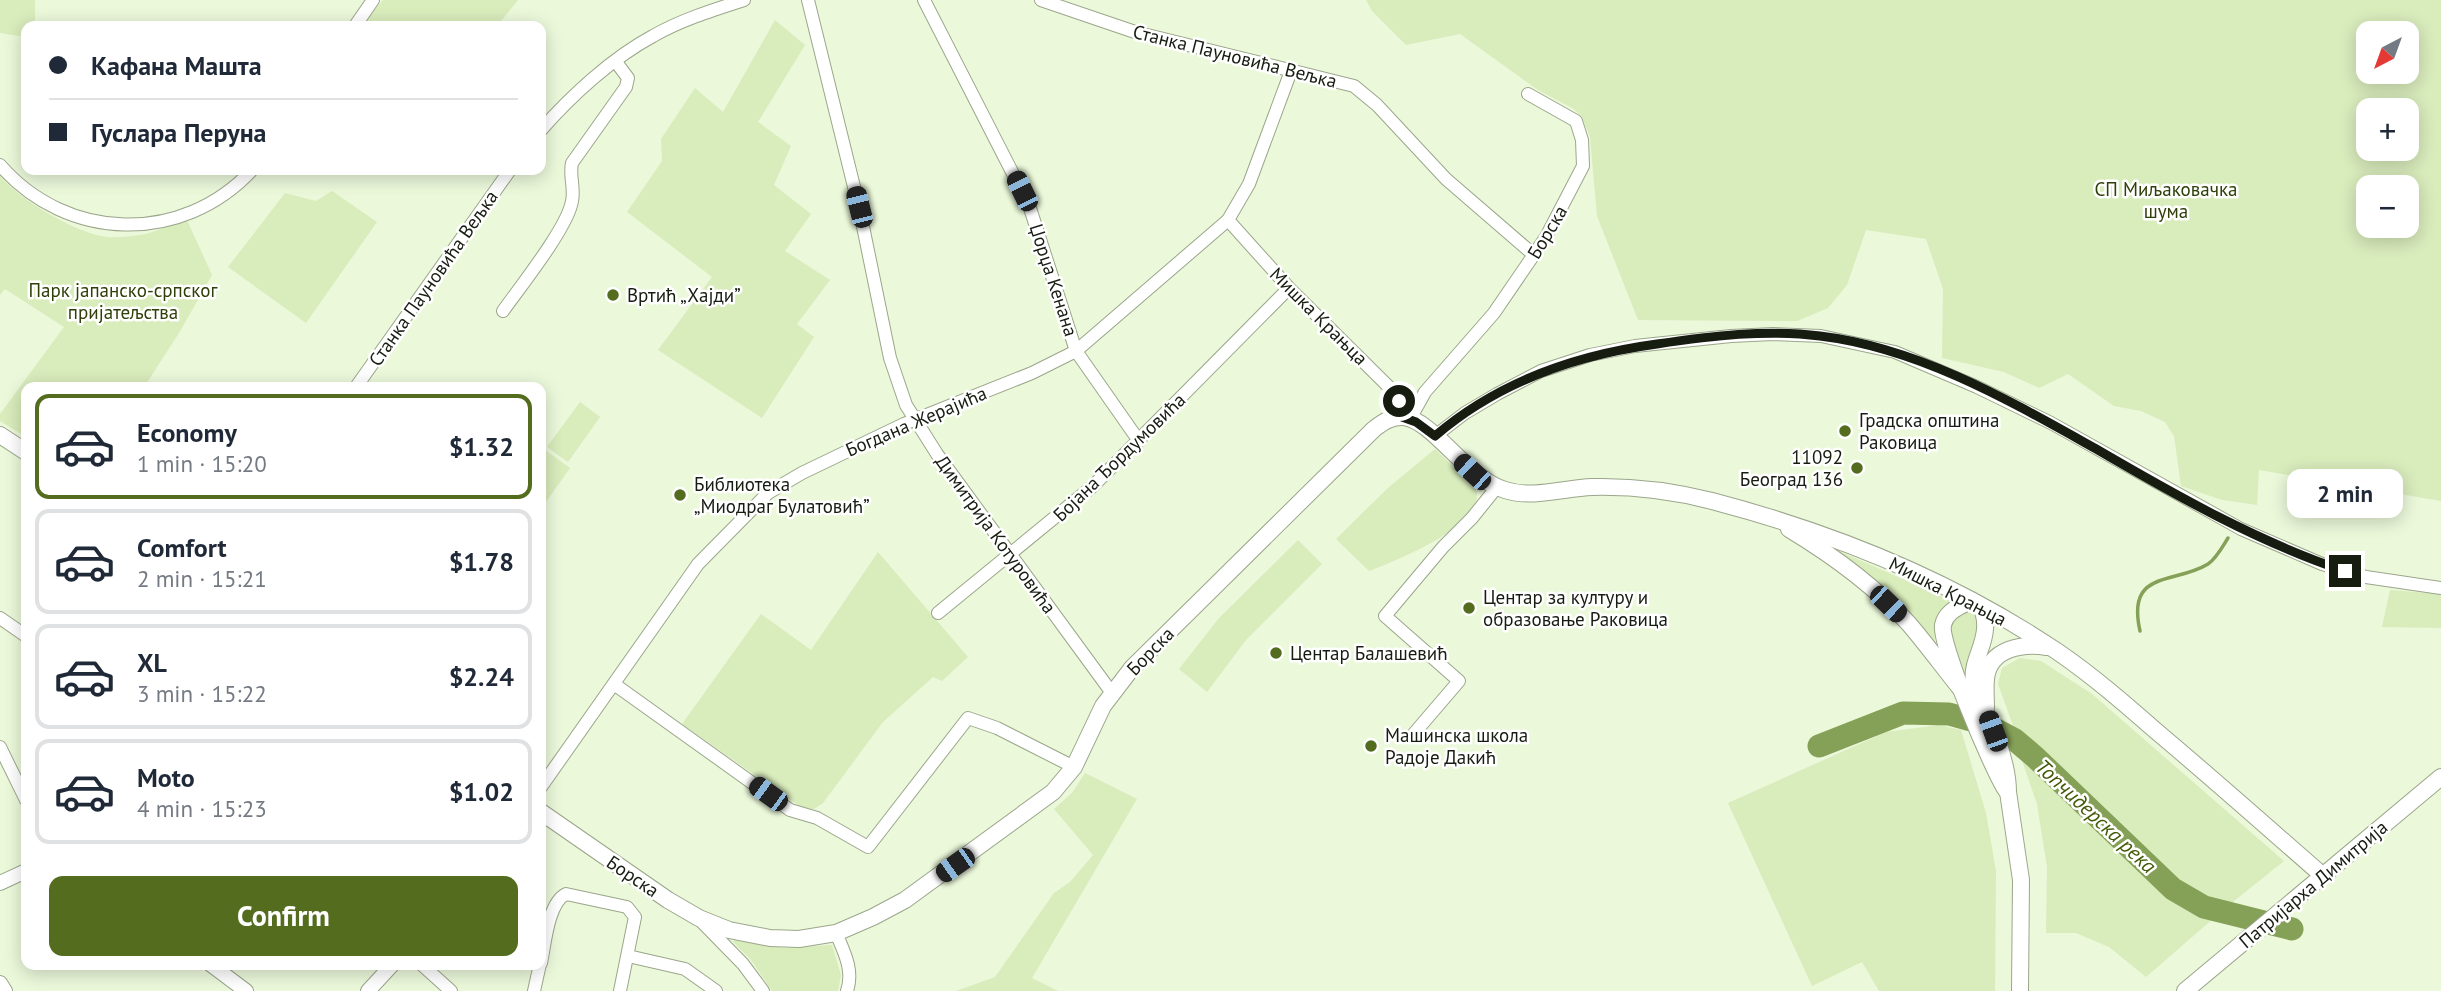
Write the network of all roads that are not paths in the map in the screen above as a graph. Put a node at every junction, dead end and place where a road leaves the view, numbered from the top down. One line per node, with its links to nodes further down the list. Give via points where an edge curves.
1 (373, 0): 6 (street)
2 (744, 0): 7 (street, via 670,27)
3 (808, 0): 21 (street, Димитрија Котуровића, via 890,358)
4 (924, 0): 18 (street, Џорџа Кенана, via 1028,205)
5 (1041, 0): 8 (street, Станка Пауновића Вељка, via 1135,32)
6 (358, 21)
7 (616, 62): 10 (street); 17 (street, via 628,78 626,87 572,163 569,212)
8 (1291, 71): 14 (street, Богдана Жерајића, via 1248,184); 15 (street, Станка Пауновића Вељка, via 1349,84 1367,95 1446,179)
9 (1528, 94): 15 (street, Борска, via 1576,121 1584,150 1581,172)
10 (546, 125)
11 (0, 165): 12 (street, via 45,201 79,217 120,226 164,220 204,205)
12 (247, 175)
13 (506, 175): 19 (street, Станка Пауновића Вељка)
14 (1228, 220): 16 (street, Мишка Крањца); 18 (street, Богдана Жерајића)
15 (1534, 255): 20 (street, Борска, via 1484,327)
16 (1289, 288): 20 (street, Мишка Крањца, via 1394,393); 24 (street, Бојана Ђордумовића)
17 (503, 311)
18 (1076, 351): 21 (street, Богдана Жерајића); 24 (street, Џорџа Кенана)
19 (360, 382)
20 (1406, 418): 23 (main road, Мишка Крањца); 37 (main road, Борска, via 1388,419 1374,429)
21 (915, 420): 28 (street, Димитрија Котуровића); 35 (street, Богдана Жерајића, via 768,493 698,564)
22 (0, 435): 25 (main road)
23 (1435, 436): 26 (main road, Мишка Крањца, via 1472,472); 29 (street, via 1497,394 1590,355 1731,336 1821,336 1895,352 1987,391 2241,529 2322,564 2366,577)
24 (1139, 441): 28 (street, Бојана Ђордумовића, via 1072,506)
25 (21, 450)
26 (1497, 487): 27 (main road, Мишка Крањца, via 1521,494 1592,487 1657,490); 39 (street, via 1385,616 1459,681)
27 (1764, 515): 30 (main road, Мишка Крањца, via 1862,548); 36 (main road, via 1865,583 1908,624)
28 (1011, 553): 31 (street, Бојана Ђордумовића); 37 (street, Димитрија Котуровића)
29 (2441, 588)
30 (1976, 604): 34 (main road, Мишка Крањца); 36 (main road, via 1948,614 1943,623); 38 (main road, via 1985,632 1973,679)
31 (938, 613)
32 (0, 618): 33 (street)
33 (21, 633)
34 (2049, 647): 38 (main road, via 2019,645 1994,660 1986,679); 48 (main road, Мишка Крањца, via 2109,690)
35 (614, 684): 41 (street, via 790,810 817,818 868,847 968,718); 43 (street, Богдана Жерајића)
36 (1960, 688): 45 (main road)
37 (1112, 693): 41 (main road, Борска)
38 (1986, 713): 45 (main road, via 2006,767)
39 (1411, 737)
40 (0, 747): 44 (street)
41 (1074, 766): 51 (main road, Борска, via 1053,792 924,887)
42 (2441, 777): 48 (main road, Патријарха Димитрија)
43 (546, 780)
44 (21, 790)
45 (2008, 792): 68 (main road, via 2021,880)
46 (546, 815): 50 (main road, Борска)
47 (21, 873): 49 (street)
48 (2322, 875): 69 (main road, Патријарха Димитрија)
49 (0, 883)
50 (699, 918): 51 (main road, Борска, via 770,938); 66 (street)
51 (836, 933): 67 (street, via 848,963)
52 (546, 942): 53 (street, Борска, via 556,901 566,894 631,911 635,917)
53 (628, 956): 64 (street, Борска); 65 (street, via 685,969)
54 (217, 970): 60 (street)
55 (387, 970): 61 (street)
56 (428, 970): 62 (street)
57 (539, 970): 63 (street, Борска)
58 (0, 983): 59 (street)
59 (5, 991)
60 (246, 991)
61 (368, 991)
62 (451, 991)
63 (534, 991)
64 (620, 991)
65 (716, 991)
66 (764, 991)
67 (847, 991)
68 (2020, 991)
69 (2185, 991)

